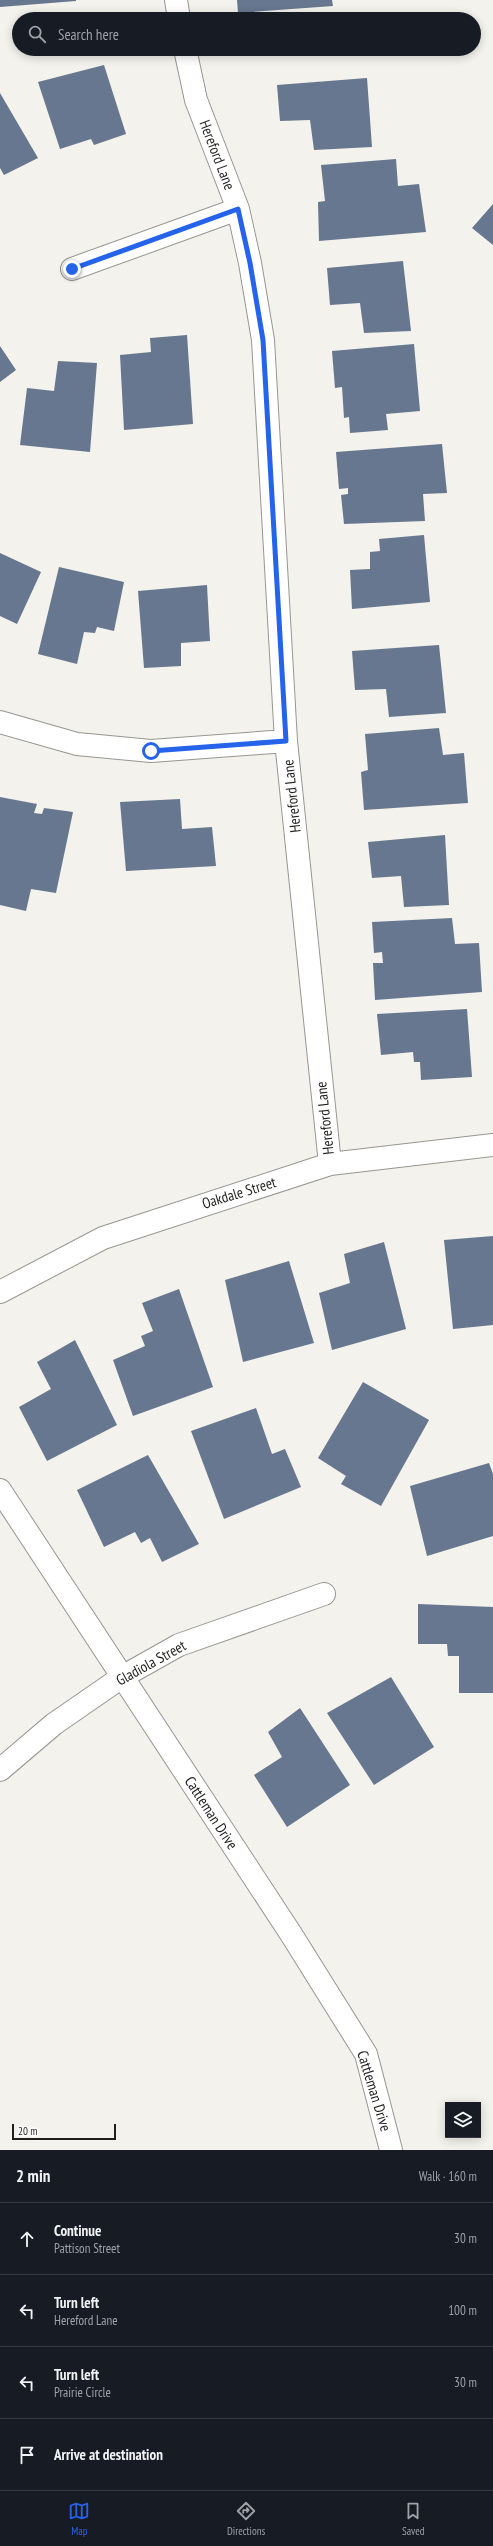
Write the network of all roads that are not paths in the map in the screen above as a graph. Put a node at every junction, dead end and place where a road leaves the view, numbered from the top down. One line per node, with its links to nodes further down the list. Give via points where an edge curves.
1 (176, 0): 2 (street)
2 (178, 12)
3 (187, 56): 4 (street, Hereford Lane, via 196,100)
4 (238, 209): 5 (street); 7 (street, Hereford Lane, via 263,340)
5 (72, 269)
6 (0, 722): 7 (street, via 77,744 151,751)
7 (286, 741): 9 (street, Hereford Lane)
8 (493, 1145): 9 (street, Oakdale Street)
9 (330, 1164): 10 (street, Oakdale Street, via 103,1238)
10 (0, 1292)
11 (0, 1490): 13 (street, Cattleman Drive)
12 (324, 1594): 13 (street, Gladiola Street, via 179,1644)
13 (122, 1677): 14 (street, Gladiola Street, via 54,1724); 15 (street, Cattleman Drive, via 291,1934 366,2054)
14 (0, 1770)
15 (391, 2150)

